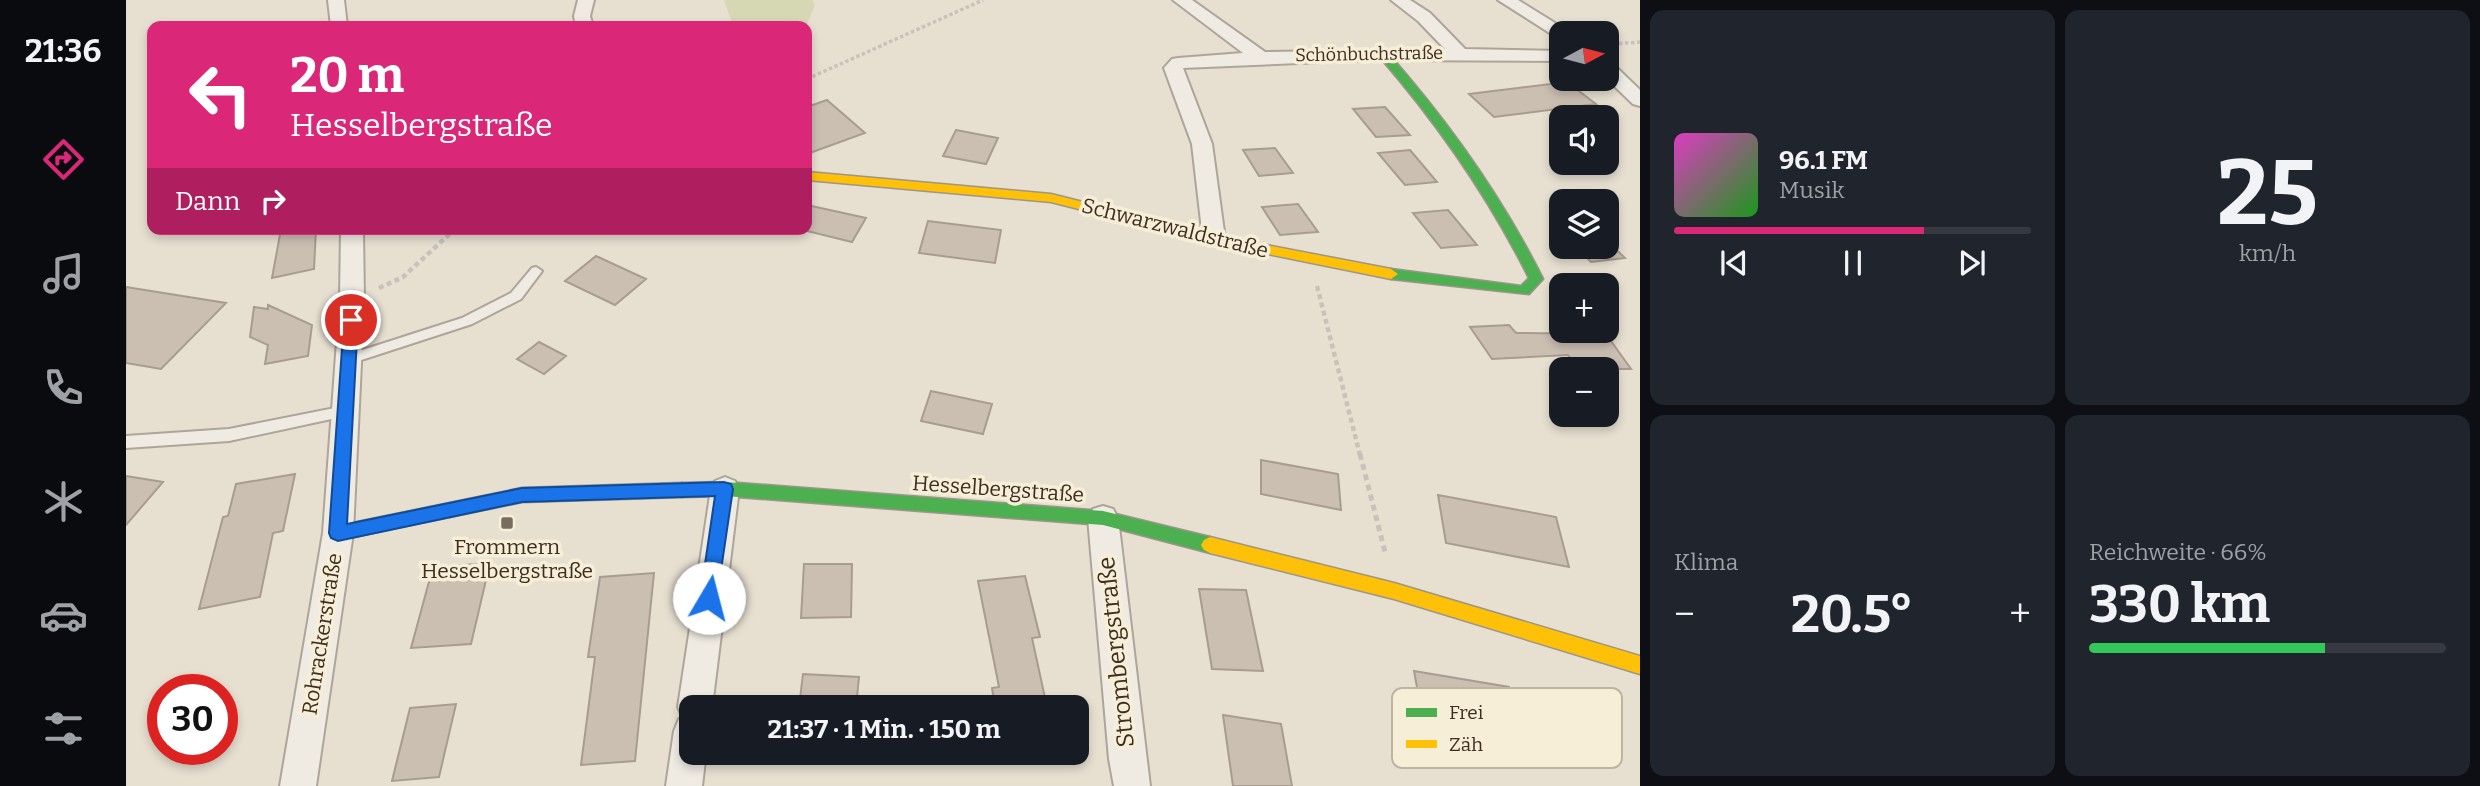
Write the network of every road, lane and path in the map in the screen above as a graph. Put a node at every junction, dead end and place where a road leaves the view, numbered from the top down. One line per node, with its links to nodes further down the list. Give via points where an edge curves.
1 (336, 0): 7 (street)
2 (586, 0): 8 (street)
3 (983, 0): 16 (path)
4 (1181, 0): 15 (street)
5 (1399, 0): 13 (street, via 1424,17)
6 (1506, 0): 9 (street)
7 (338, 21)
8 (584, 21)
9 (1549, 25)
10 (1640, 42): 11 (path)
11 (1619, 44)
12 (1382, 53): 13 (street, Schönbuchstraße); 15 (street, Schönbuchstraße); 23 (street, Schwarzwaldstraße, via 1432,106 1477,169 1518,237 1536,279 1524,291 1421,280)
13 (1459, 53): 14 (street, Schönbuchstraße)
14 (1549, 55)
15 (1260, 57): 22 (street, Schönbuchstraße, via 1173,68 1202,144)
16 (812, 77)
17 (1619, 80): 18 (street)
18 (1640, 100)
19 (812, 176): 22 (street, Schwarzwaldstraße, via 1051,198)
20 (352, 235): 25 (street, Rohrackerstraße)
21 (448, 235): 25 (path, via 403,277)
22 (1214, 239): 23 (street, Schwarzwaldstraße)
23 (1310, 260): 32 (path)
24 (536, 271): 26 (lane, via 516,296 467,321)
25 (352, 300): 26 (street, Rohrackerstraße)
26 (349, 359): 27 (street, Rohrackerstraße)
27 (345, 411): 28 (lane, via 229,435); 31 (street, Rohrackerstraße)
28 (126, 442)
29 (724, 489): 30 (street, Hesselbergstraße); 31 (street, Hesselbergstraße, via 522,495); 34 (street)
30 (1103, 518): 32 (street, Hesselbergstraße); 38 (street, Strombergstraße)
31 (338, 533): 36 (street, Rohrackerstraße)
32 (1394, 590): 33 (street, Hesselbergstraße)
33 (1640, 665)
34 (697, 695)
35 (687, 765): 37 (street)
36 (298, 786)
37 (684, 786)
38 (1132, 786)

